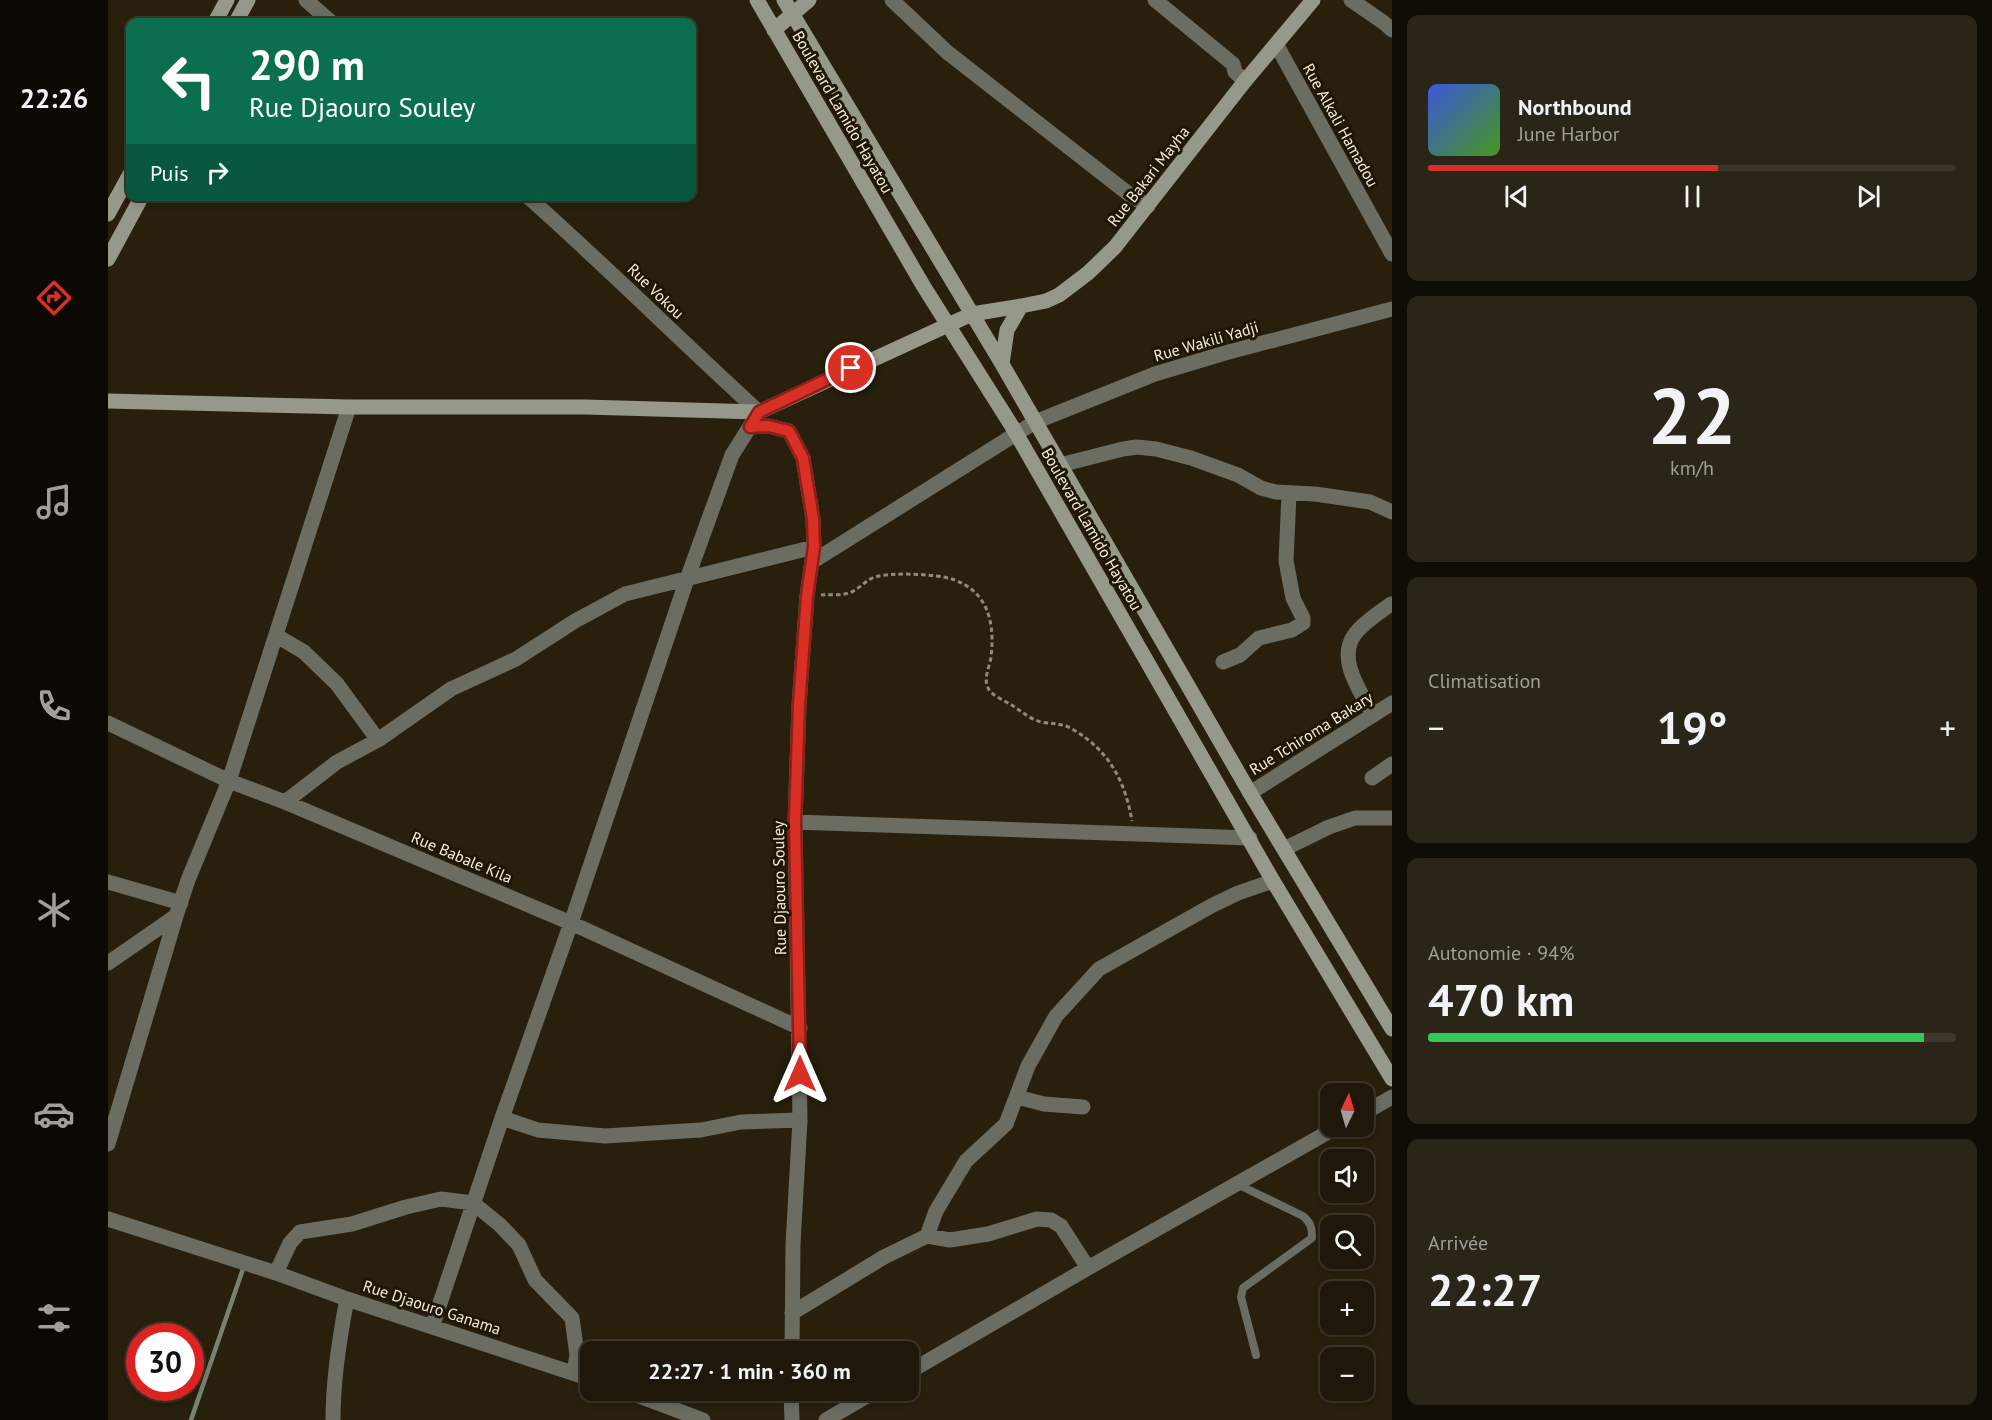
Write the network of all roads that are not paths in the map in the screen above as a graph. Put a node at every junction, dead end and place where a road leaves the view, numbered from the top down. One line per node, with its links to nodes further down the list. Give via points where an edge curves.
1 (227, 0): 12 (main road)
2 (248, 0): 13 (main road)
3 (306, 0): 14 (street)
4 (757, 0): 15 (main road, Boulevard Lamido Hayatou)
5 (784, 0): 11 (main road, Boulevard Lamido Hayatou)
6 (809, 0): 11 (main road)
7 (892, 0): 22 (street, via 947,52)
8 (1155, 0): 18 (street, via 1233,64)
9 (1313, 0): 17 (main road, Rue Bakari Mayha)
10 (1351, 0): 16 (street)
11 (793, 15): 15 (main road); 28 (main road, Boulevard Lamido Hayatou)
12 (217, 18)
13 (238, 18)
14 (326, 18)
15 (774, 30): 29 (main road, Boulevard Lamido Hayatou)
16 (1392, 30)
17 (1276, 44): 18 (main road, Rue Bakari Mayha); 24 (street, Rue Alkali Hamadou)
18 (1245, 81): 22 (main road, Rue Bakari Mayha)
19 (126, 181): 23 (main road)
20 (139, 201): 25 (main road)
21 (533, 201): 33 (street, Rue Vokou)
22 (1148, 206): 26 (main road, Rue Bakari Mayha, via 1088,273 1059,295)
23 (108, 214)
24 (1392, 254)
25 (108, 259)
26 (1021, 306): 28 (main road, Rue Bakari Mayha); 30 (main road, via 1007,330)
27 (1392, 309): 34 (street, Rue Wakili Yadji, via 1155,374)
28 (972, 314): 29 (main road, Rue Bakari Mayha); 30 (main road, Boulevard Lamido Hayatou)
29 (948, 324): 33 (main road, Rue Bakari Mayha); 36 (main road, Boulevard Lamido Hayatou)
30 (1002, 363): 34 (main road, Boulevard Lamido Hayatou)
31 (108, 401): 32 (main road)
32 (349, 407): 33 (main road); 43 (street)
33 (759, 412): 35 (street)
34 (1035, 422): 36 (street, Rue Wakili Yadji); 37 (main road, Boulevard Lamido Hayatou)
35 (750, 427): 40 (street, Rue Djaouro Souley, via 789,431 803,458 813,519); 41 (street, via 732,455)
36 (1017, 435): 40 (street, Rue Wakili Yadji); 46 (main road, Boulevard Lamido Hayatou)
37 (1060, 465): 38 (street, via 1123,449 1156,449 1238,475 1261,488); 45 (main road, Boulevard Lamido Hayatou)
38 (1289, 494): 39 (street, via 1370,502); 44 (street, via 1286,561 1293,598 1303,623 1260,638 1240,655)
39 (1392, 512)
40 (813, 554): 41 (street, Rue Wakili Yadji); 57 (street, Rue Djaouro Souley, via 799,705)
41 (687, 579): 50 (street, Rue Wakili Yadji, via 625,594 516,659 451,689); 63 (street)
42 (1391, 604): 48 (street, via 1356,633 1348,646 1348,666)
43 (276, 636): 50 (street, via 304,651 337,684); 53 (street)
44 (1222, 662)
45 (1179, 671): 46 (main road); 54 (main road, Boulevard Lamido Hayatou)
46 (1160, 682): 58 (main road, Boulevard Lamido Hayatou)
47 (1392, 704): 48 (street, Rue Tchiroma Bakary)
48 (1373, 715): 54 (street, Rue Tchiroma Bakary)
49 (108, 723): 53 (street, Rue Babale Kila)
50 (378, 740): 55 (street, Rue Wakili Yadji, via 338,762)
51 (1392, 764): 52 (street)
52 (1372, 778)
53 (229, 781): 55 (street, Rue Babale Kila); 62 (street)
54 (1250, 793): 59 (main road, Boulevard Lamido Hayatou)
55 (285, 802): 63 (street, Rue Babale Kila)
56 (1392, 818): 59 (street, via 1355,818)
57 (795, 822): 58 (street); 65 (street, Rue Djaouro Souley)
58 (1250, 838): 60 (main road, Boulevard Lamido Hayatou)
59 (1284, 849): 66 (main road, Boulevard Lamido Hayatou)
60 (1273, 881): 67 (main road, Boulevard Lamido Hayatou); 68 (street, via 1210,906 1099,969 1056,1016 1028,1066)
61 (108, 882): 62 (street)
62 (178, 909): 64 (street); 75 (street)
63 (571, 923): 65 (street, Rue Babale Kila); 72 (street)
64 (108, 963)
65 (800, 1028): 73 (street, Rue Djaouro Souley)
66 (1392, 1029)
67 (1392, 1079)
68 (1017, 1097): 70 (street); 79 (street, via 1006,1124 966,1161 936,1211)
69 (1392, 1097): 71 (street)
70 (1083, 1107)
71 (1374, 1107)
72 (502, 1118): 73 (street, via 538,1130 605,1136); 77 (street)
73 (800, 1120): 83 (street, Rue Djaouro Souley)
74 (1320, 1137): 76 (street)
75 (108, 1144)
76 (1237, 1184): 80 (street); 86 (lane, via 1302,1216 1312,1229 1312,1238 1243,1288 1241,1297)
77 (473, 1203): 81 (street, via 441,1199 352,1224 300,1232); 84 (street); 88 (street, via 519,1245 535,1280 572,1318 577,1355)
78 (108, 1220): 81 (street, Rue Djaouro Ganama)
79 (927, 1236): 80 (street, via 950,1240 988,1234 1037,1219 1051,1220 1061,1226); 83 (street)
80 (1088, 1268): 87 (street)
81 (269, 1271): 82 (street, Rue Djaouro Ganama)
82 (347, 1299): 84 (street, Rue Djaouro Ganama); 93 (street, via 337,1347)
83 (792, 1312): 85 (street, Rue Djaouro Souley)
84 (432, 1327): 88 (street, Rue Djaouro Ganama)
85 (792, 1341)
86 (1256, 1354)
87 (919, 1366)
88 (574, 1372): 89 (street, Rue Djaouro Ganama)
89 (580, 1374)
90 (652, 1401): 94 (street)
91 (791, 1401): 95 (street)
92 (858, 1401): 96 (street)
93 (333, 1420)
94 (703, 1420)
95 (792, 1420)
96 (826, 1420)

